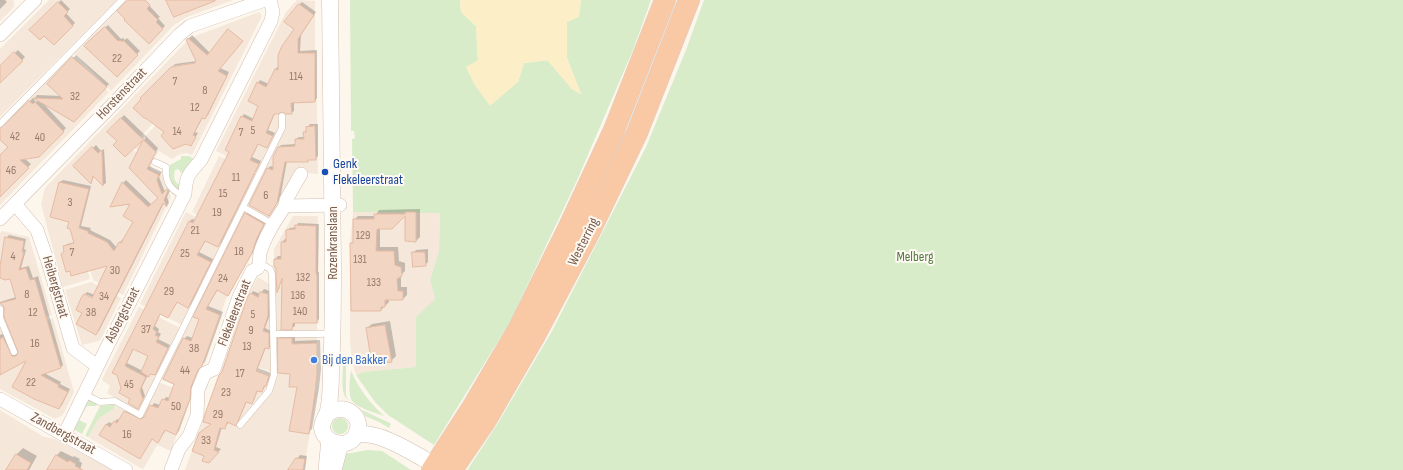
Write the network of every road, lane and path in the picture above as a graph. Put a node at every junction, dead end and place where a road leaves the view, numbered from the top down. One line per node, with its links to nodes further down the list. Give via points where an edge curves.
1 (122, 0): 11 (lane)
2 (265, 0): 15 (street, Horstenstraat, via 190,26)
3 (270, 0): 14 (street, Asbergstraat, via 272,21 201,160 189,172)
4 (330, 0): 16 (street, Rozenkranslaan)
5 (338, 0): 16 (street, Rozenkranslaan)
6 (666, 0): 35 (highway, Westerring, via 614,130 558,250 511,341 472,408)
7 (689, 0): 40 (highway, Westerring, via 637,133 590,231 486,420)
8 (31, 1): 9 (street)
9 (0, 35)
10 (282, 116): 18 (lane, via 282,128)
11 (0, 124)
12 (155, 162): 14 (lane, via 166,167 165,175 170,187)
13 (300, 174): 17 (street, Flekeleerstraat)
14 (184, 197): 27 (street, Asbergstraat)
15 (15, 204): 19 (street, Horstenstraat); 27 (street, Heibergstraat, via 37,230 72,348)
16 (336, 205): 17 (street); 24 (street, Rozenkranslaan); 31 (street, Rozenkranslaan, via 340,338 338,388)
17 (285, 206): 20 (street, Flekeleerstraat)
18 (243, 207): 20 (lane); 28 (lane, via 140,415 115,402 100,402)
19 (0, 219)
20 (273, 224): 21 (street, Flekeleerstraat, via 260,254)
21 (260, 263): 25 (lane, via 270,269 272,274); 37 (street, Flekeleerstraat, via 258,268 252,271 239,297 214,369 205,373 198,390 197,416 190,436 178,449)
22 (0, 309): 23 (lane)
23 (0, 318): 26 (lane)
24 (333, 333): 25 (lane); 30 (street, Rozenkranslaan, via 330,403)
25 (273, 334): 32 (lane, via 274,375 269,391)
26 (14, 352)
27 (97, 366): 28 (street, Asbergstraat)
28 (84, 394): 33 (street, Asbergstraat)
29 (0, 399): 33 (street, Zandbergstraat)
30 (327, 414): 31 (street, via 341,408); 34 (street, Rozenkranslaan, via 322,426 324,433)
31 (353, 421): 34 (street, via 347,443); 35 (street)
32 (240, 425)
33 (64, 435): 36 (street, Zandbergstraat)
34 (335, 441): 38 (street, Rozenkranslaan); 39 (street)
35 (422, 460)
36 (126, 470)
37 (171, 470)
38 (325, 470)
39 (335, 470)
40 (452, 470)

